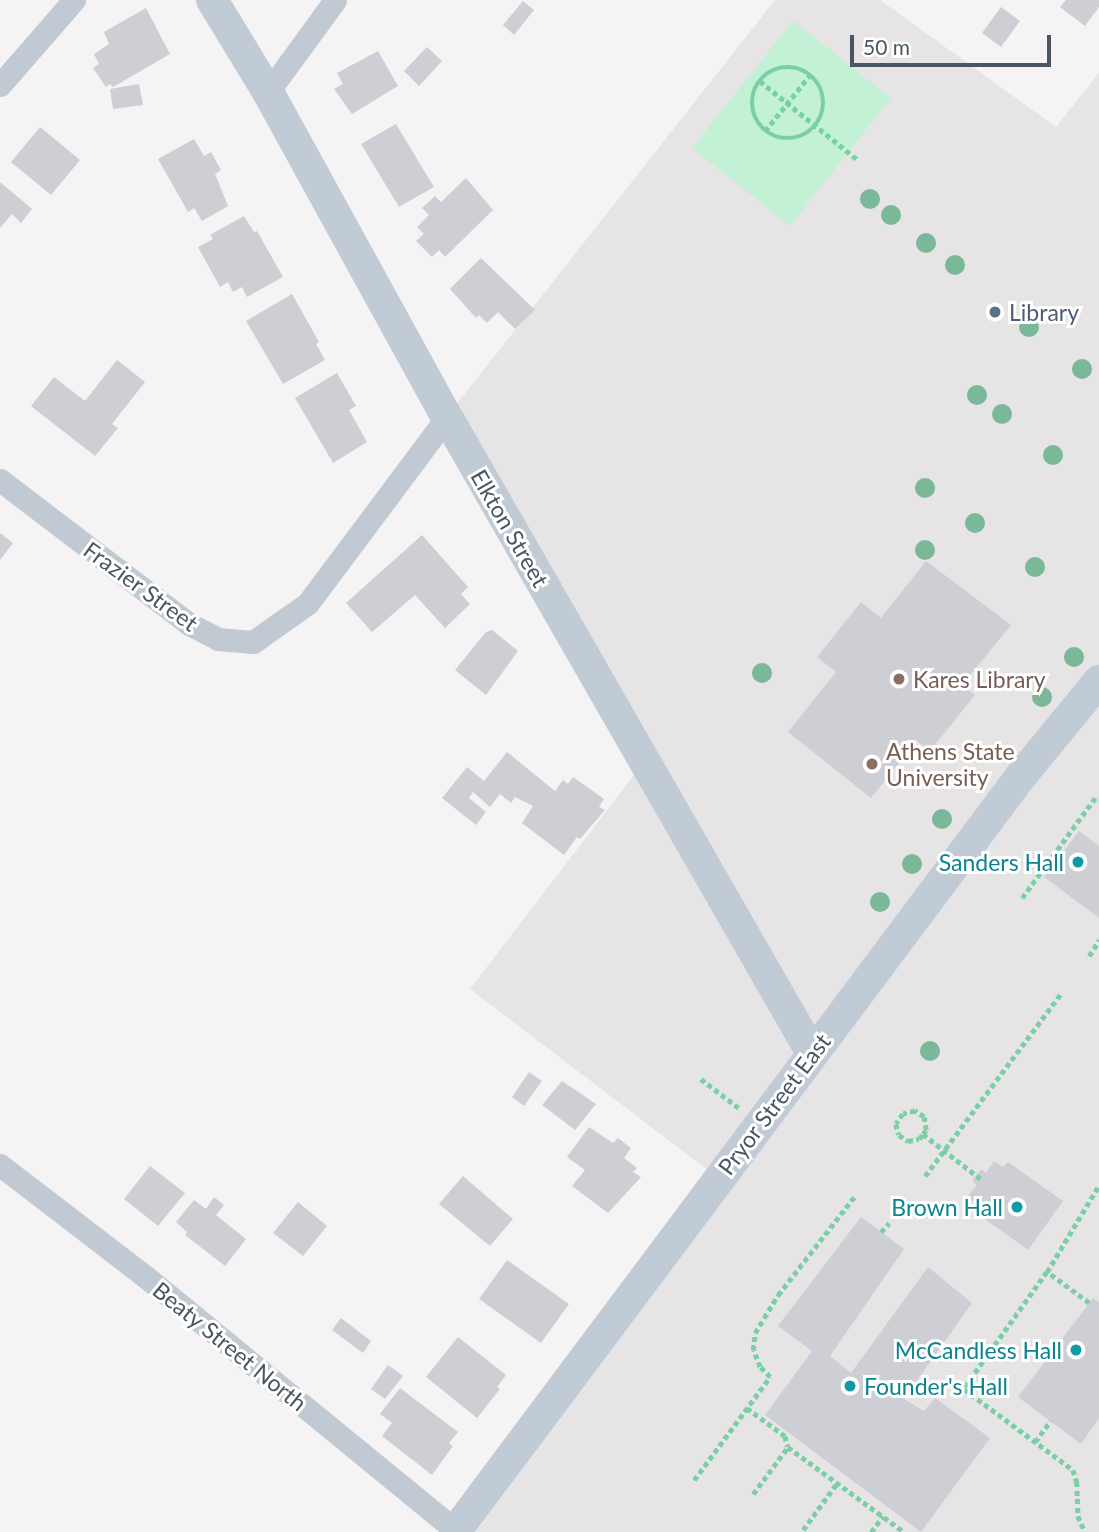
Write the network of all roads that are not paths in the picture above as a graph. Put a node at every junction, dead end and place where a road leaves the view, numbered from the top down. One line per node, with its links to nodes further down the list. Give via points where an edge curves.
1 (74, 0): 4 (street)
2 (212, 0): 5 (street, Elkton Street)
3 (335, 0): 5 (street)
4 (0, 85)
5 (268, 92): 6 (street, Elkton Street)
6 (447, 417): 7 (street, Frazier Street, via 308,603 253,642 218,639 189,624); 9 (street, Elkton Street)
7 (0, 480)
8 (1099, 681): 9 (street, Pryor Street East, via 1020,776)
9 (812, 1053): 11 (street, Pryor Street East)
10 (0, 1165): 11 (street, Beaty Street North, via 146,1277)
11 (455, 1531)

